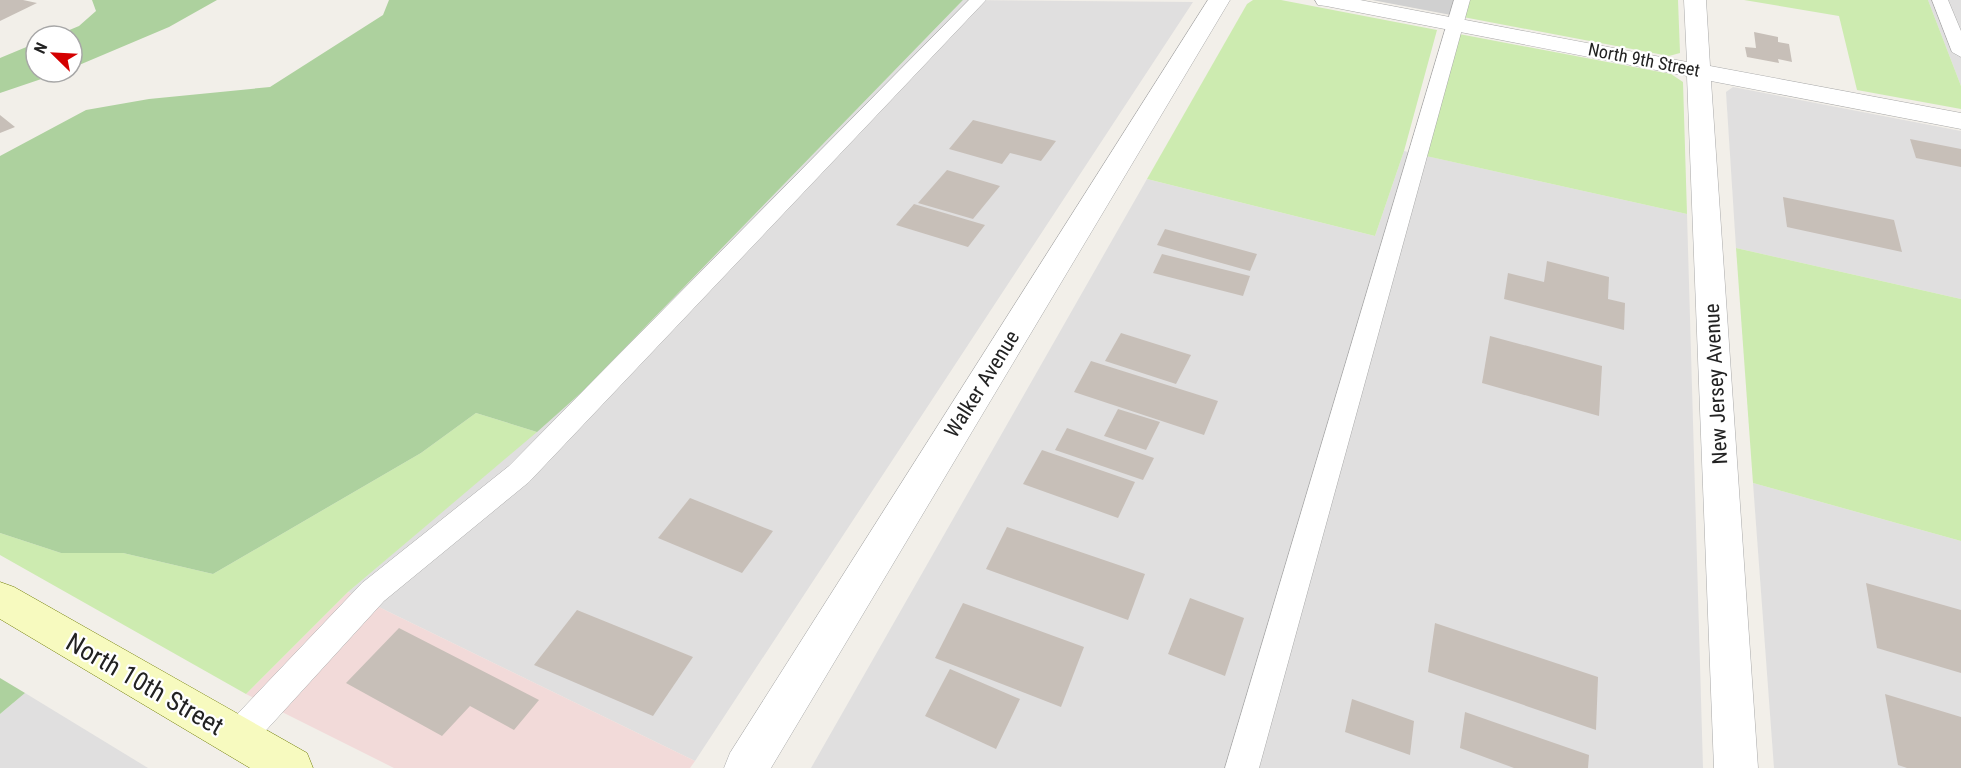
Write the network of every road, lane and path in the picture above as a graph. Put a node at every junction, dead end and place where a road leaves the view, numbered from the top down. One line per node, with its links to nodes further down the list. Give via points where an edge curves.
1 (978, 0): 11 (lane, via 519,474 373,592)
2 (1219, 0): 13 (street, Walker Avenue)
3 (1326, 0): 6 (street, North 9th Street)
4 (1695, 0): 8 (street, New Jersey Avenue)
5 (1941, 0): 7 (lane)
6 (1459, 12): 8 (street, North 9th Street); 14 (lane)
7 (1961, 52)
8 (1699, 71): 9 (street, North 9th Street); 15 (street, New Jersey Avenue)
9 (1961, 121)
10 (0, 599): 11 (street, North 10th Street)
11 (237, 738): 12 (street, North 10th Street)
12 (291, 768)
13 (746, 768)
14 (1242, 768)
15 (1736, 768)

